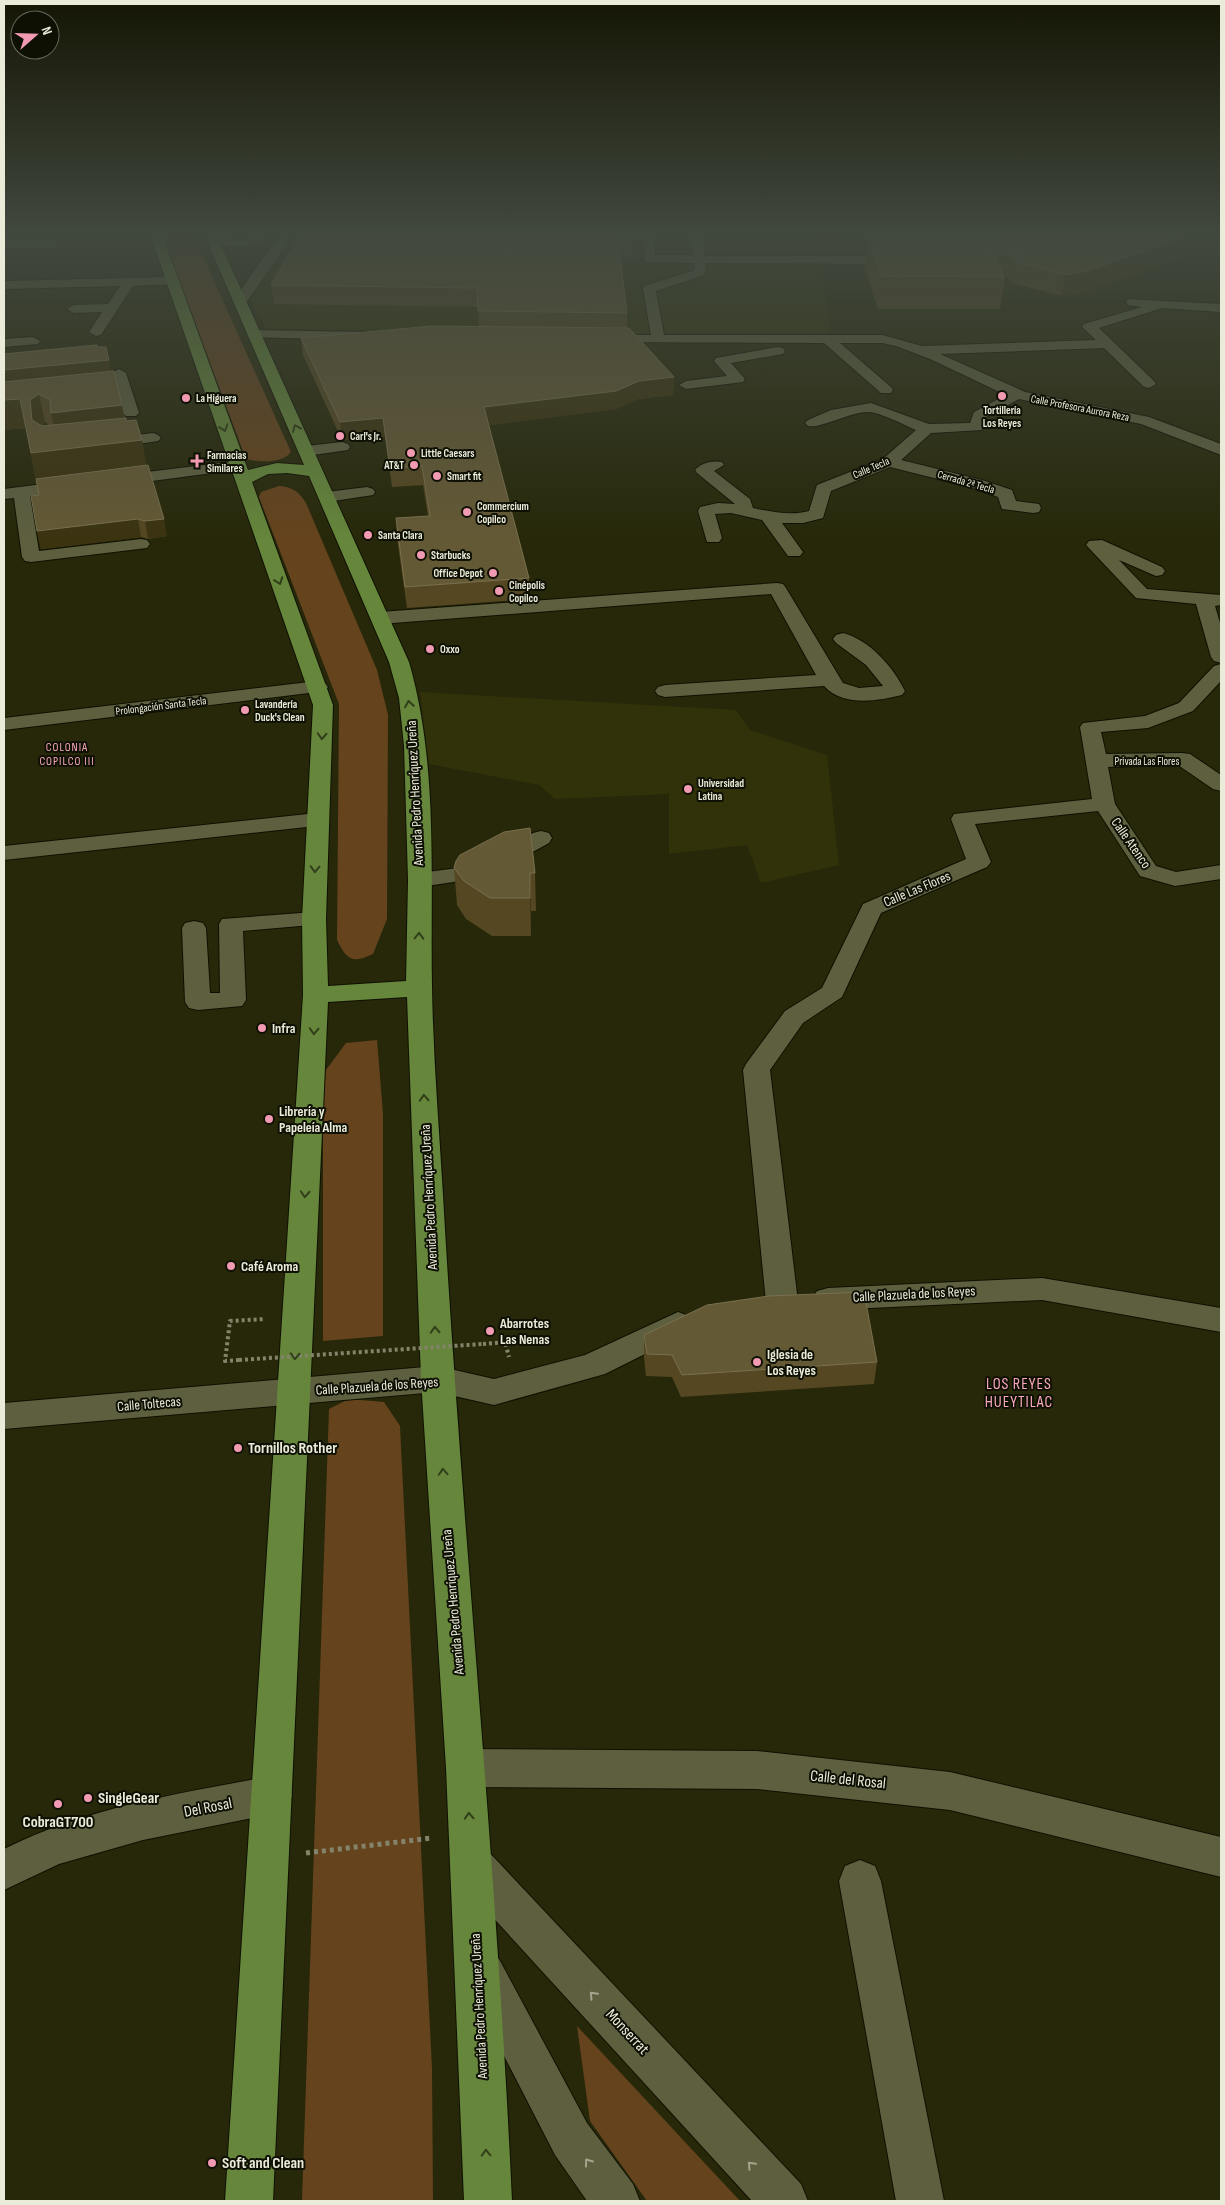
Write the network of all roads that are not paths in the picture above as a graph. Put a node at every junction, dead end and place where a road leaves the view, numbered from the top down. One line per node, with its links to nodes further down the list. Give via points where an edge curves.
1 (192, 337): 28 (main road, one-way to 28)
2 (255, 337): 22 (main road, Avenida Pedro Henríquez Ureña, one-way to 2)
3 (1099, 337): 9 (street)
4 (658, 338): 5 (street, Calle Profesora Aurora Reza); 6 (street, Calle Profesora Aurora Reza)
5 (826, 338): 10 (street, Calle Profesora Aurora Reza, via 882,339); 13 (street, via 777,351 721,360 738,379); 14 (street)
6 (583, 339)
7 (33, 341): 8 (street)
8 (4, 343)
9 (1107, 344): 10 (street); 12 (street)
10 (917, 350): 16 (street, Calle Profesora Aurora Reza)
11 (119, 373): 15 (street)
12 (1149, 384)
13 (686, 385)
14 (886, 390)
15 (124, 393): 17 (street); 20 (street)
16 (1018, 394): 19 (street, via 980,415 977,428); 23 (street, Calle Profesora Aurora Reza, via 1038,401 1166,426)
17 (106, 395)
18 (813, 423): 19 (street, via 836,413 870,407)
19 (927, 429): 25 (street, Calle Tecla)
20 (153, 438): 24 (street); 26 (street)
21 (342, 447): 22 (street)
22 (306, 450): 28 (main road, via 278,463); 30 (main road, Avenida Pedro Henríquez Ureña)
23 (1221, 450)
24 (105, 459): 28 (street); 31 (street, via 90,483)
25 (889, 462): 33 (street, Cerrada 2ª Tecla, via 976,483 1006,494 1008,505); 35 (street, Calle Tecla, via 823,488 817,514 808,518)
26 (162, 465)
27 (716, 466): 34 (street, via 703,470 744,503)
28 (240, 473): 30 (main road, via 288,468); 46 (main road, one-way to 46)
29 (364, 486): 30 (street)
30 (322, 487): 41 (main road, Avenida Pedro Henríquez Ureña)
31 (21, 492): 32 (street); 37 (street, via 30,556)
32 (4, 494)
33 (1033, 508)
34 (746, 512): 35 (street, Calle Tecla); 36 (street, Calle Tecla, via 723,508 706,510)
35 (769, 518): 38 (street)
36 (713, 538)
37 (141, 544)
38 (794, 552)
39 (1156, 570): 40 (street, via 1102,545 1095,545 1142,594)
40 (1212, 600): 43 (street)
41 (380, 618): 45 (street, via 777,588); 56 (main road, Avenida Pedro Henríquez Ureña, one-way to 41, via 415,746 409,698 399,662)
42 (842, 638): 45 (street, via 868,655 887,674 895,691 845,693 836,689)
43 (1221, 657)
44 (1221, 670): 49 (street, via 1186,707 1148,722 1090,727)
45 (829, 680): 47 (street)
46 (318, 687): 48 (street, Prolongación Santa Tecla); 52 (main road, one-way to 52, via 323,705)
47 (665, 691)
48 (4, 724)
49 (1096, 761): 50 (street, Privada Las Flores, via 1182,759); 51 (street)
50 (1221, 784)
51 (1104, 804): 55 (street, Calle Atenco, via 1148,871 1175,879); 61 (street, Calle Las Flores, via 962,819 979,862 871,909 833,992 794,1017 756,1070)
52 (317, 820): 54 (street); 57 (main road, one-way to 57)
53 (541, 838): 56 (street, via 479,872)
54 (4, 853)
55 (1221, 872)
56 (420, 880): 59 (main road, Avenida Pedro Henríquez Ureña, one-way to 56)
57 (314, 919): 58 (street, via 230,924 233,1000 198,1002); 60 (main road)
58 (194, 928)
59 (419, 988): 60 (main road); 64 (main road, Avenida Pedro Henríquez Ureña, one-way to 59)
60 (316, 995): 65 (main road, one-way to 65)
61 (768, 1304): 63 (street, Calle Plazuela de los Reyes, via 902,1294 1042,1289)
62 (708, 1313): 64 (street, Calle Plazuela de los Reyes, via 699,1314 594,1365 494,1392)
63 (1221, 1320)
64 (437, 1379): 65 (street, Calle Plazuela de los Reyes); 67 (main road, Avenida Pedro Henríquez Ureña, one-way to 64)
65 (293, 1393): 66 (street, Calle Toltecas); 68 (main road)
66 (4, 1416)
67 (466, 1768): 69 (main road, Avenida Pedro Henríquez Ureña, one-way to 67); 70 (street, Calle del Rosal, via 757,1770 950,1790)
68 (272, 1795): 71 (street, Del Rosal, via 143,1820 52,1846); 74 (main road)
69 (470, 1848): 73 (main road, Avenida Pedro Henríquez Ureña); 77 (street, Monserrat, one-way to 69)
70 (1221, 1857)
71 (4, 1870)
72 (860, 1881): 78 (street)
73 (478, 1961): 75 (main road, Avenida Pedro Henríquez Ureña, one-way to 73); 76 (street, one-way to 73, via 571,2139)
74 (249, 2201)
75 (488, 2201)
76 (616, 2201)
77 (784, 2201)
78 (920, 2201)

